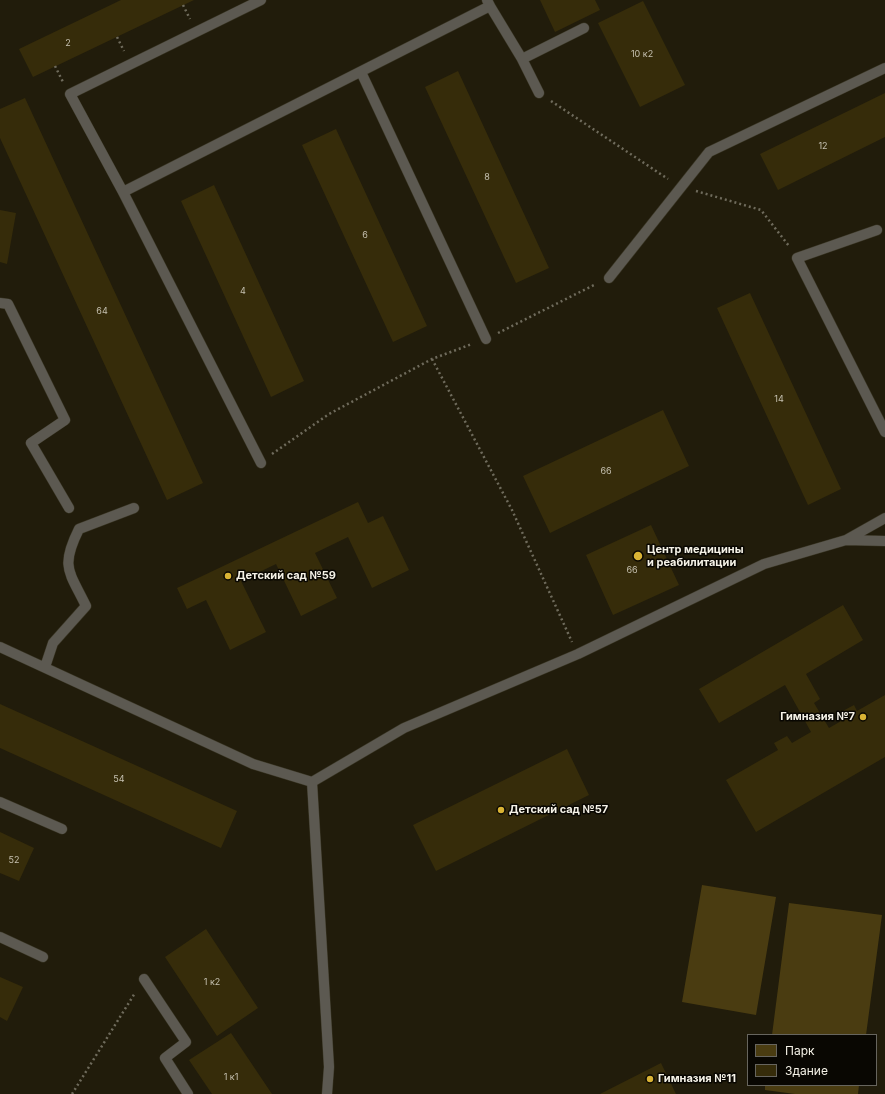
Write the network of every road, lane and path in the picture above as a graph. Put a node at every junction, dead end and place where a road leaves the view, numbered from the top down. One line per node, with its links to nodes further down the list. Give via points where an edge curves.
1 (261, 0): 8 (lane, via 70,94)
2 (489, 3): 4 (lane); 6 (lane)
3 (584, 28): 4 (lane)
4 (522, 59): 7 (lane)
5 (885, 68): 10 (lane, via 709,152)
6 (361, 72): 8 (lane); 12 (lane)
7 (539, 93)
8 (123, 192): 15 (lane)
9 (877, 230): 14 (lane, via 797,258)
10 (609, 278): 12 (path)
11 (0, 303): 16 (lane, via 8,304 65,420 31,443)
12 (486, 339): 13 (path)
13 (432, 359): 15 (path, via 329,414); 22 (path, via 512,510)
14 (885, 432)
15 (261, 463)
16 (69, 508)
17 (134, 508): 23 (lane, via 79,529 70,548 67,568 86,606 53,643)
18 (885, 518): 19 (lane)
19 (846, 540): 20 (lane); 22 (lane, via 764,564)
20 (885, 541)
21 (0, 647): 23 (lane)
22 (578, 654): 24 (lane, via 404,728)
23 (45, 667): 24 (lane, via 253,764)
24 (312, 782): 32 (lane, via 329,1067)
25 (0, 802): 26 (lane)
26 (62, 829)
27 (0, 937): 28 (lane)
28 (43, 957)
29 (144, 978): 30 (path); 31 (lane, via 186,1042 165,1058)
30 (72, 1094)
31 (188, 1094)
32 (327, 1094)

